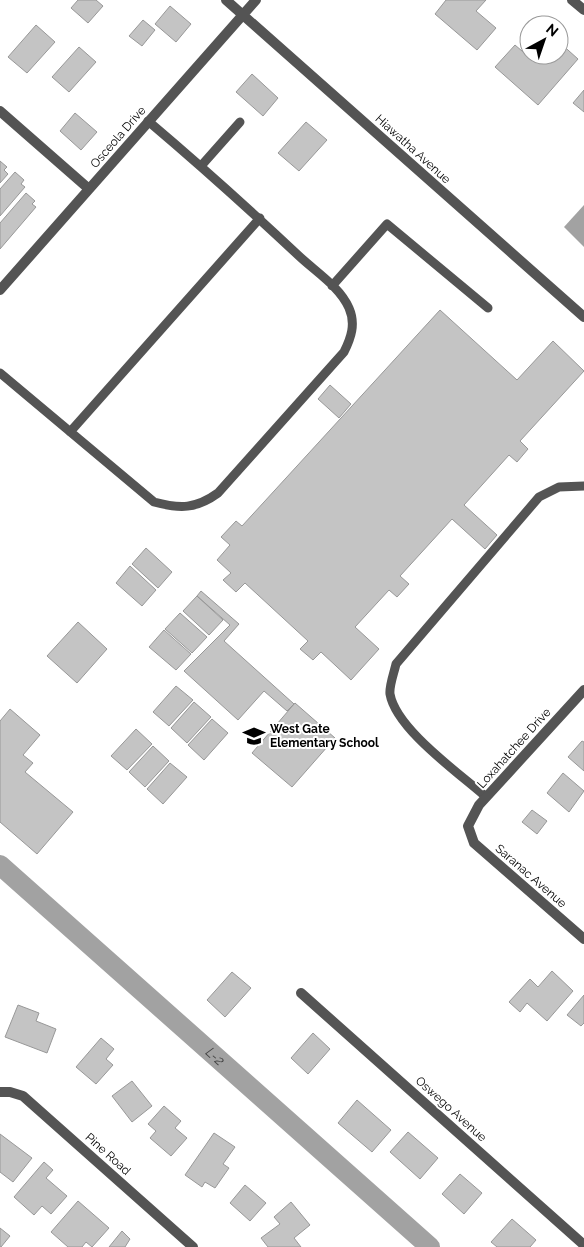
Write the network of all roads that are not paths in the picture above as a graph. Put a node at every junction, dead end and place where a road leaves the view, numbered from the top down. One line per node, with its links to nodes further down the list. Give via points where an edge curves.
1 (226, 0): 5 (street, Hiawatha Avenue)
2 (256, 0): 5 (street, Osceola Drive)
3 (572, 0): 4 (street)
4 (584, 10)
5 (243, 15): 7 (street, Osceola Drive); 15 (street, Hiawatha Avenue)
6 (0, 111): 10 (street)
7 (148, 121): 9 (lane); 10 (street, Osceola Drive)
8 (240, 122): 9 (lane)
9 (201, 166): 11 (lane)
10 (89, 189): 13 (street, Osceola Drive)
11 (260, 218): 12 (lane); 17 (lane)
12 (332, 286): 14 (lane, via 387,224); 17 (lane, via 350,309 351,338 344,352 218,493 205,502 174,508 154,502)
13 (0, 290)
14 (488, 308)
15 (584, 317)
16 (0, 373): 17 (lane)
17 (70, 432)
18 (584, 486): 20 (lane, via 559,488 539,497 396,664 390,692 400,718)
19 (584, 690): 20 (street, Loxahatchee Drive)
20 (486, 797): 21 (street, Loxahatchee Drive)
21 (468, 826): 22 (street, Saranac Avenue, via 474,843)
22 (584, 940)
23 (302, 993): 25 (street, Oswego Avenue)
24 (0, 1092): 26 (street, Pine Road, via 23,1096)
25 (584, 1245)
26 (193, 1247)

